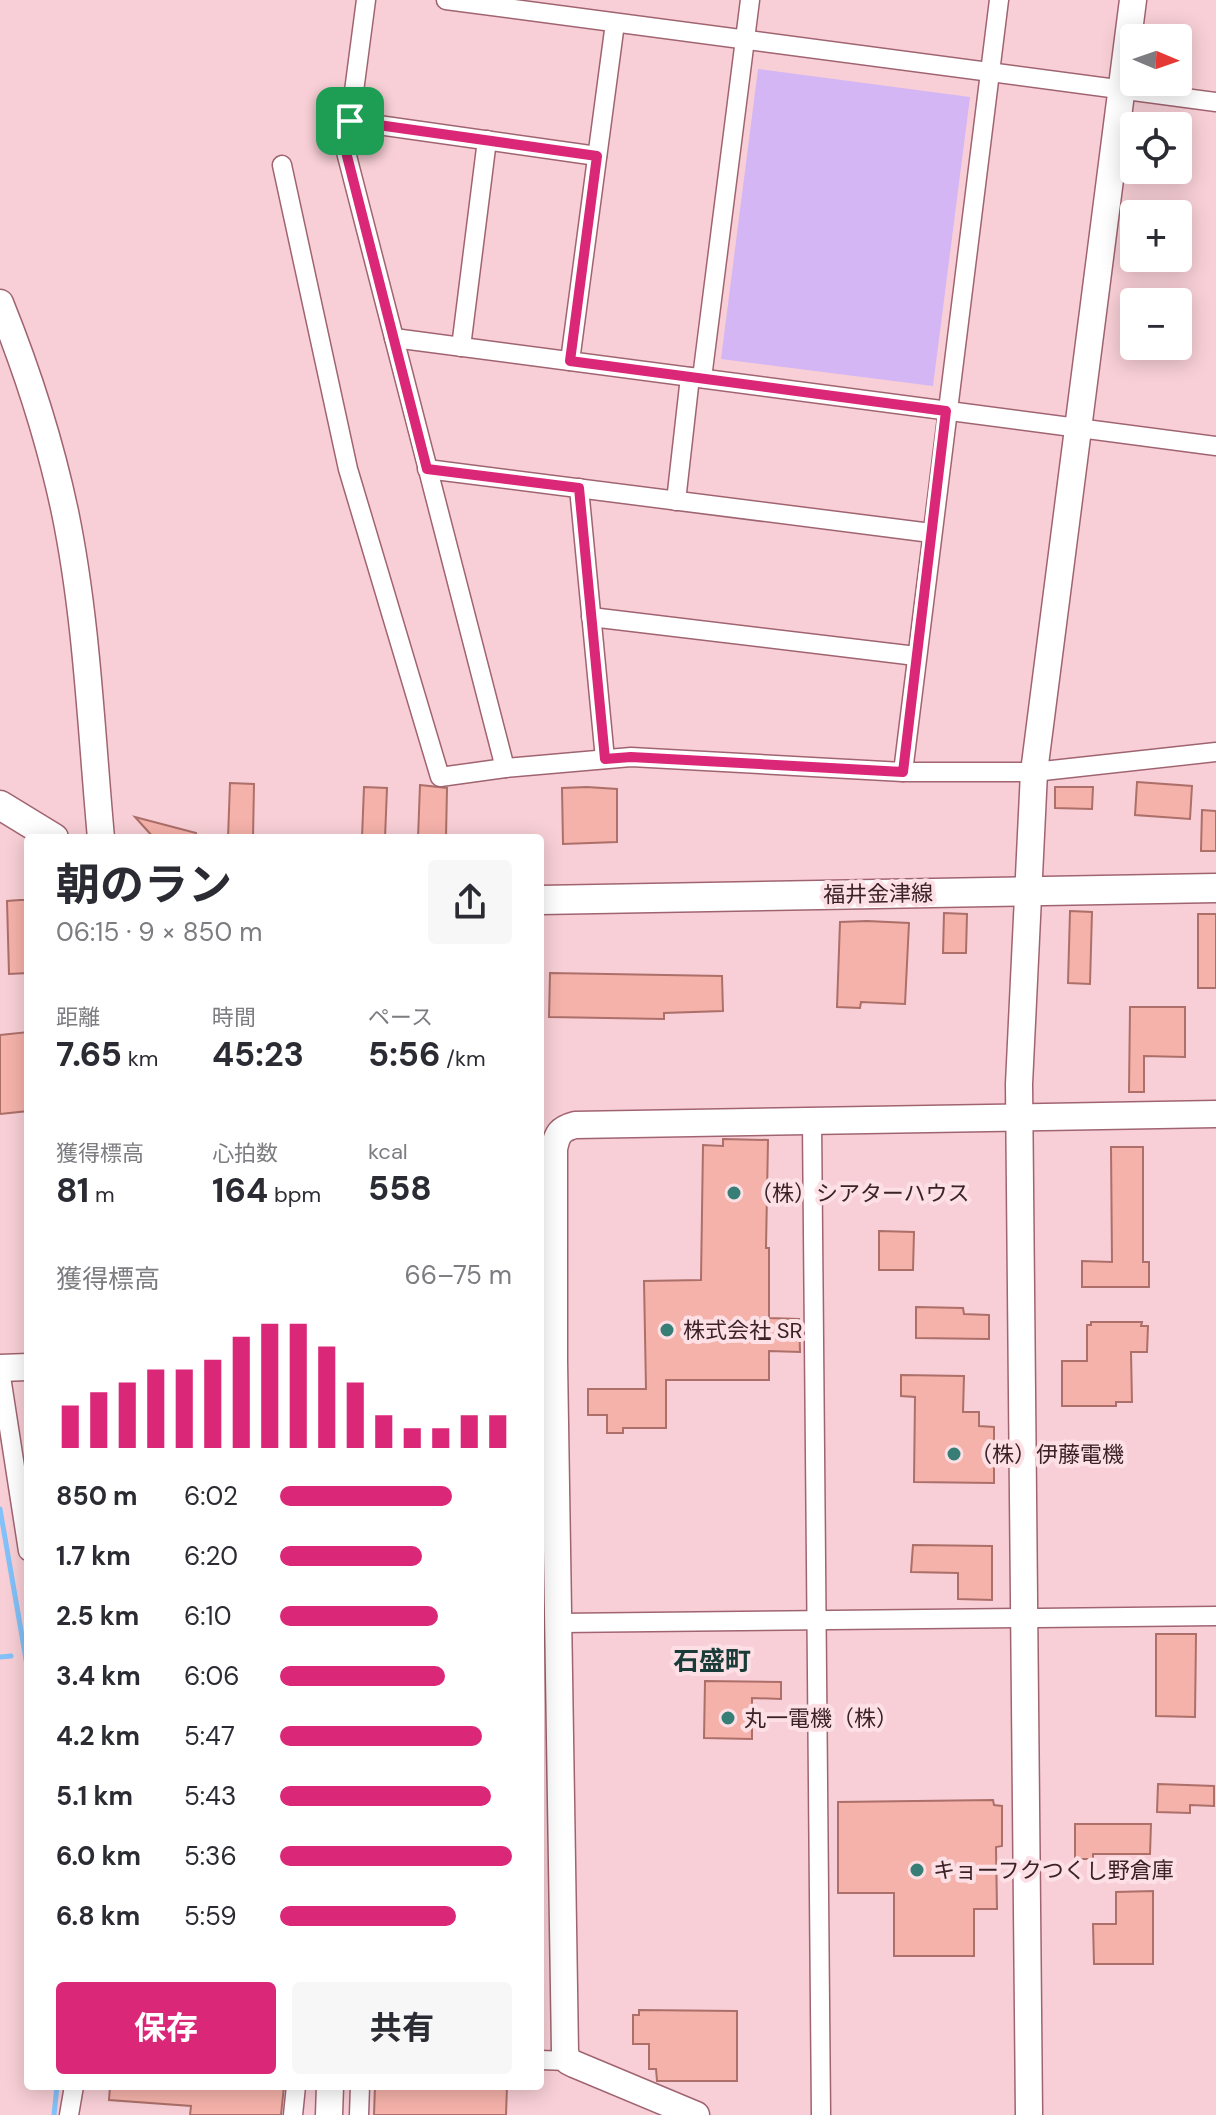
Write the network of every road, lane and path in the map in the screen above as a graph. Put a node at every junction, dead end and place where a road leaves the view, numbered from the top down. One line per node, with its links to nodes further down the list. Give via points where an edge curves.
1 (366, 0): 14 (street)
2 (446, 0): 6 (street)
3 (750, 0): 8 (street)
4 (999, 0): 9 (street)
5 (1133, 0): 7 (street)
6 (615, 23): 8 (street); 16 (street)
7 (1130, 24)
8 (745, 40): 9 (street); 22 (street)
9 (989, 73): 10 (street); 23 (street)
10 (1120, 90)
11 (1120, 96): 24 (street)
12 (1168, 96): 13 (street)
13 (1216, 102)
14 (350, 121): 15 (street); 19 (street, via 346,152)
15 (487, 140): 16 (street); 20 (street)
16 (597, 156): 21 (street)
17 (282, 165): 34 (street, via 348,469 440,777)
18 (0, 303): 39 (street, via 65,512 84,633)
19 (394, 338): 20 (street); 26 (street)
20 (461, 347): 21 (street)
21 (570, 361): 22 (street)
22 (696, 378): 23 (street); 28 (street)
23 (946, 411): 24 (street); 29 (street)
24 (1077, 428): 25 (street); 36 (street)
25 (1216, 446)
26 (427, 469): 27 (street); 34 (street)
27 (579, 488): 28 (street); 30 (street)
28 (676, 501): 29 (street)
29 (931, 533): 31 (street)
30 (591, 617): 31 (street); 33 (street)
31 (916, 656): 35 (street)
32 (1216, 752): 36 (street)
33 (605, 759): 34 (street); 35 (street)
34 (505, 768)
35 (903, 772): 36 (street)
36 (1034, 772): 41 (street)
37 (0, 805): 38 (main road)
38 (47, 834)
39 (101, 834)
40 (1216, 888): 41 (main road, 福井金津線)
41 (1027, 892): 42 (main road, 福井金津線); 44 (street)
42 (544, 900)
43 (1216, 1114): 44 (street)
44 (1019, 1118): 45 (street); 51 (street)
45 (812, 1121): 46 (street, via 563,1128 554,1149); 52 (street)
46 (547, 1361): 53 (street)
47 (24, 1367): 48 (street)
48 (0, 1369): 49 (street)
49 (24, 1525)
50 (1216, 1616): 51 (street)
51 (1024, 1619): 52 (street); 66 (street)
52 (818, 1621): 53 (street); 65 (street)
53 (560, 1623): 55 (street)
54 (544, 2060): 55 (street)
55 (568, 2061): 64 (street)
56 (73, 2090): 60 (street)
57 (296, 2090): 61 (street)
58 (330, 2090): 62 (street)
59 (360, 2090): 63 (street)
60 (69, 2115)
61 (293, 2115)
62 (329, 2115)
63 (359, 2115)
64 (696, 2115)
65 (821, 2115)
66 (1029, 2115)

